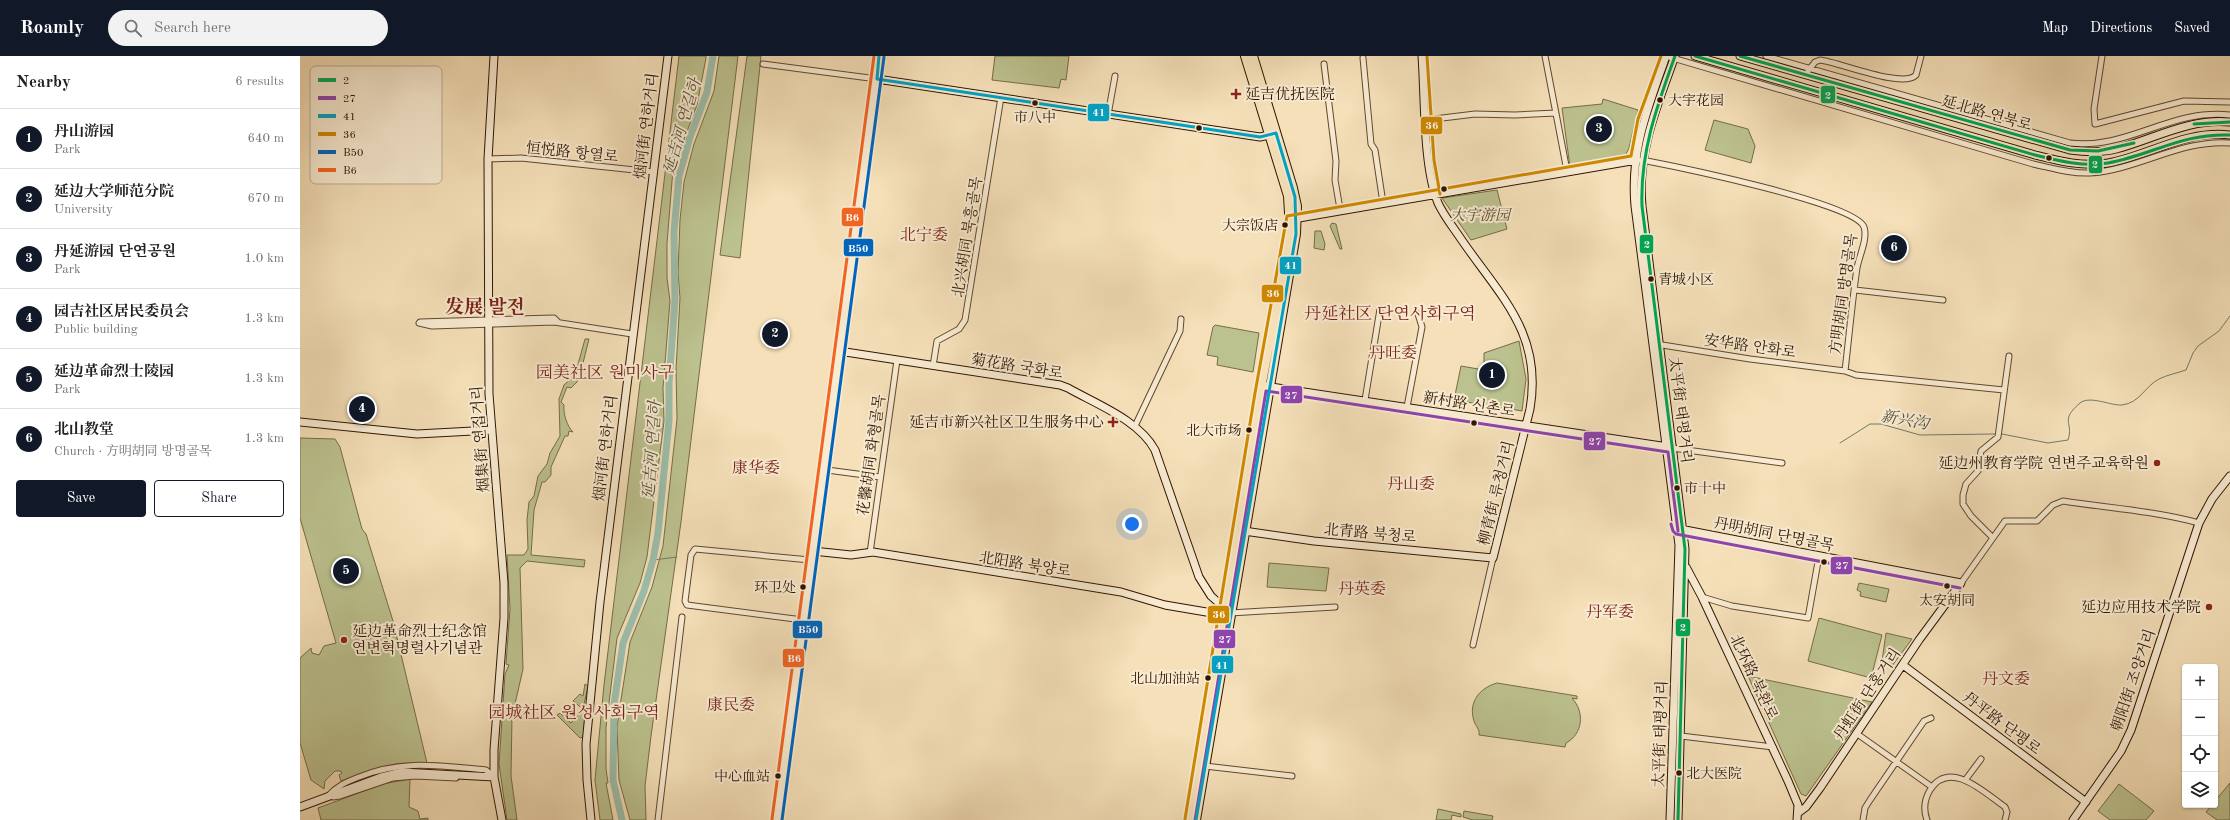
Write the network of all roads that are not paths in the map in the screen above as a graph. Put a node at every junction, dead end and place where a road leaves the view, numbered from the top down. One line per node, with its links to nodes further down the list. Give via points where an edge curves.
1 (494, 56): 32 (street, 烟集街 연집거리)
2 (668, 56): 35 (street, 烟河街 연하거리)
3 (880, 56): 21 (street)
4 (884, 56): 21 (street)
5 (1245, 56): 29 (main road)
6 (1253, 56): 29 (main road)
7 (1422, 56): 27 (street, 柳青街 류청거리)
8 (1545, 56): 24 (street)
9 (1666, 56): 15 (street); 33 (street, 太平街 태평거리, via 1643,121)
10 (1695, 56): 30 (street, 延北路 연북로, via 2035,155 2071,163 2115,161 2193,136)
11 (1740, 56): 19 (street, 延北路 연북로)
12 (1766, 56): 19 (street)
13 (1921, 56): 19 (street, via 1916,75 1907,80 1893,79 1825,61 1818,61)
14 (2102, 56): 23 (street, via 2094,109 2095,124 2184,101)
15 (1674, 57): 31 (street, via 2061,170 2090,173 2103,171 2191,146); 33 (street, 太平街 태평거리)
16 (1363, 58): 37 (street, via 1371,144 1375,150)
17 (762, 64): 21 (street)
18 (1324, 64): 38 (street, via 1336,161 1334,180)
19 (1808, 72): 26 (street, via 2075,144 2105,143 2183,117); 28 (street, 延北路 연북로, via 2045,143 2084,152 2115,149 2190,125)
20 (1115, 76): 25 (street)
21 (879, 80): 22 (street); 48 (street)
22 (1001, 97): 25 (street); 51 (street, 北兴胡同 북흥골목, via 965,320 959,329 937,341)
23 (2230, 102)
24 (1556, 113): 27 (street, via 1475,114); 34 (street)
25 (1108, 115): 29 (street, via 1260,138)
26 (2230, 115)
27 (1426, 120): 36 (street, 柳青街 류청거리)
28 (2230, 122)
29 (1274, 134): 39 (main road)
30 (2230, 135)
31 (2230, 143)
32 (488, 159): 35 (street, 恒悦路 항열로, via 521,158); 45 (street, 烟集街 연집거리)
33 (1638, 160): 34 (street); 40 (street, 方明胡同 방명골목, via 1679,167 1798,196 1861,220 1864,225 1864,236); 47 (street, 太平街 태평거리, via 1635,206)
34 (1567, 171): 36 (street)
35 (654, 172): 46 (street, 烟河街 연하거리)
36 (1435, 195): 37 (street); 58 (street, 柳青街 류청거리, via 1444,214 1510,305 1522,329 1530,352 1533,381)
37 (1383, 203): 38 (street)
38 (1340, 209): 39 (street)
39 (1294, 218): 53 (main road)
40 (1855, 290): 41 (street); 52 (street, 方明胡同 방명골목)
41 (1943, 300)
42 (1380, 309): 55 (street)
43 (1418, 314): 56 (street, via 1422,327)
44 (1181, 319): 59 (street, via 1180,331 1163,372)
45 (489, 321): 45 (street, via 423,321 419,323 432,326); 46 (street, via 559,322); 60 (street, 烟集街 연집거리, via 489,394)
46 (632, 334): 100 (street, 烟河街 연하거리, via 586,744)
47 (1656, 343): 52 (street, 安华路 안화로, via 1750,359); 61 (street, 太平街 태평거리)
48 (841, 351): 50 (street, 菊花路 국화로); 63 (street); 70 (street)
49 (2009, 356): 54 (street)
50 (897, 360): 51 (street, 菊花路 국화로); 65 (street, 花馨胡同 화형골목)
51 (933, 366): 59 (street, 菊花路 국화로, via 1060,385)
52 (1845, 371): 54 (street, 安华路 안화로, via 1856,375)
53 (1266, 386): 55 (street, 新村路 신촌로); 68 (main road); 80 (main road)
54 (2004, 390): 69 (street, via 1998,437 1981,451 1978,471 1966,484 1963,495 1963,504 1971,516)
55 (1365, 400): 56 (street, 新村路 신촌로)
56 (1407, 407): 58 (street, 新村路 신촌로)
57 (300, 422): 60 (street, via 417,434)
58 (1526, 425): 61 (street, 新村路 신촌로); 74 (street, 柳青街 류청거리)
59 (1135, 426): 80 (street, 菊花路 국화로, via 1155,450 1199,577 1211,596)
60 (492, 430): 93 (street, 烟集街 연집거리, via 504,583 504,618 494,738)
61 (1669, 447): 62 (street); 67 (street, 太平街 태평거리)
62 (1782, 463)
63 (827, 470): 65 (street); 70 (street)
64 (2230, 476): 66 (street, 朝阳街 조양거리, via 2212,499)
65 (880, 477): 71 (street, 花馨胡同 화형골목)
66 (2199, 523): 69 (street, via 2063,501 2056,503 2036,521 2005,521); 96 (street, 朝阳街 조양거리, via 2131,730 2121,750)
67 (1680, 529): 72 (street, 太平街 태평거리); 73 (street, 丹明胡同 단명골목); 76 (street, 太平街 태평거리)
68 (1244, 531): 74 (street, 北青路 북청로, via 1314,541); 80 (main road)
69 (1992, 537): 77 (street)
70 (815, 551): 71 (street, 北阳路 북양로, via 851,555); 75 (street); 103 (street)
71 (870, 552): 80 (street, 北阳路 북양로, via 1121,592 1165,605)
72 (1679, 555): 76 (street, 北环路 북환로); 106 (street, 太平街 태평거리)
73 (1819, 556): 77 (street, 丹明胡同 단명골목); 78 (street, via 1808,618 1732,606)
74 (1493, 558): 83 (street)
75 (810, 560): 82 (street); 82 (street, via 695,549 691,555 685,601 688,605)
76 (1685, 566): 78 (street, 北环路 북환로); 87 (street, 太平街 태평거리)
77 (1961, 583): 84 (street, 丹虹街 단홍거리)
78 (1702, 597): 88 (street, 北环路 북환로)
79 (1335, 607): 80 (street)
80 (1227, 612): 91 (main road); 104 (main road)
81 (682, 617): 101 (street)
82 (803, 620): 102 (street)
83 (1473, 645)
84 (1903, 665): 86 (street, 丹虹街 단홍거리); 96 (street, 丹平路 단평로)
85 (1931, 718): 90 (street, via 1924,721)
86 (1856, 733): 90 (street); 98 (street, 丹虹街 단홍거리)
87 (1681, 736): 88 (street); 107 (street, 太平街 태평거리)
88 (1773, 747): 98 (street, 北环路 북환로, via 1797,802)
89 (1981, 759): 94 (street)
90 (1896, 762): 95 (street); 108 (street, via 1865,808)
91 (1206, 766): 92 (street); 105 (main road)
92 (1292, 776)
93 (494, 777): 97 (street, via 402,772 381,777); 99 (street, 烟集街 연집거리)
94 (1966, 779): 95 (street, via 1958,777 1943,780); 110 (street, via 2005,807)
95 (1932, 787): 109 (street, via 1925,803)
96 (2086, 802): 111 (street, 朝阳街 조양거리)
97 (300, 807)
98 (1798, 816)
99 (502, 820)
100 (591, 820)
101 (658, 820)
102 (777, 820)
103 (781, 820)
104 (1190, 820)
105 (1196, 820)
106 (1670, 820)
107 (1678, 820)
108 (1863, 820)
109 (1927, 820)
110 (2005, 820)
111 (2073, 820)

